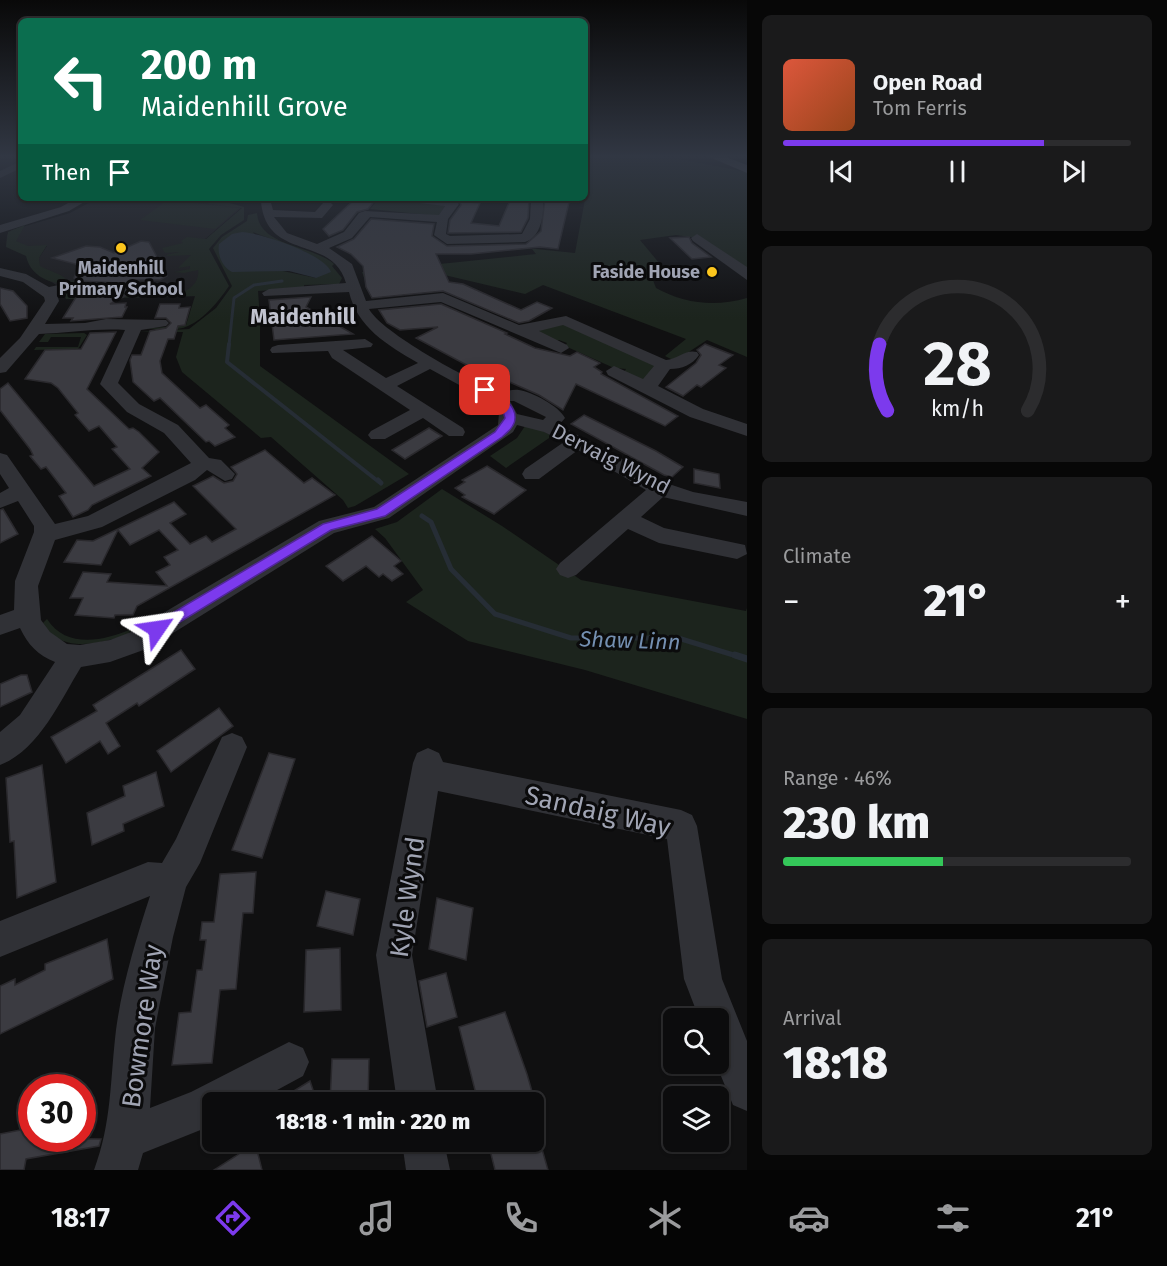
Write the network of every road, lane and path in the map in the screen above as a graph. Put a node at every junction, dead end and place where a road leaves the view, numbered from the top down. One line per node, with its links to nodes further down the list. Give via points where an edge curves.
1 (61, 211): 8 (street)
2 (323, 211): 5 (street, via 318,216)
3 (448, 211): 7 (street)
4 (538, 211): 10 (street, via 530,235 525,238 459,242)
5 (268, 213): 12 (street, via 278,233)
6 (0, 216): 8 (street)
7 (441, 219): 10 (street); 12 (street, via 369,213 348,235)
8 (15, 223): 9 (street)
9 (0, 229)
10 (441, 237): 13 (street)
11 (697, 238): 15 (street)
12 (319, 248): 19 (street, via 332,253 348,268)
13 (431, 248)
14 (5, 266): 17 (street)
15 (747, 276)
16 (145, 287): 17 (street, via 96,284)
17 (47, 292): 23 (street, via 52,301)
18 (269, 293): 19 (street)
19 (356, 297): 22 (street, via 443,297); 30 (street, via 378,330)
20 (161, 323): 21 (street)
21 (132, 326): 23 (street, via 106,324); 45 (street, via 110,384 133,408 171,429)
22 (526, 331): 27 (street); 31 (street, via 553,319 566,321)
23 (29, 337): 24 (street); 32 (street)
24 (78, 344)
25 (365, 344): 26 (street)
26 (333, 346): 28 (street); 34 (street, via 338,355)
27 (561, 348)
28 (278, 350)
29 (691, 355): 31 (street, via 678,364)
30 (432, 362): 34 (street); 36 (street)
31 (662, 365): 35 (street)
32 (0, 368)
33 (614, 371): 35 (street)
34 (384, 386): 37 (street)
35 (649, 388): 40 (street, via 722,423)
36 (495, 397): 38 (street, via 506,405); 39 (street, via 517,395 554,414 556,417)
37 (423, 411): 41 (street); 42 (street)
38 (510, 418): 39 (street, Dervaig Wynd); 58 (street, via 506,429 498,435 381,513 327,527 140,640 100,654)
39 (547, 426): 43 (street, Dervaig Wynd)
40 (747, 430)
41 (456, 432)
42 (378, 435)
43 (576, 442): 47 (street); 48 (street, Dervaig Wynd)
44 (0, 459): 49 (street)
45 (201, 463): 46 (street, via 214,465); 53 (street, via 188,475 94,522)
46 (225, 474)
47 (532, 474)
48 (661, 488): 51 (street, Dervaig Wynd, via 688,498); 52 (street)
49 (22, 491): 50 (street); 53 (street, via 45,525)
50 (0, 501)
51 (747, 509)
52 (626, 519): 54 (street, via 659,535); 55 (street)
53 (46, 534): 56 (street, via 27,580)
54 (736, 551)
55 (568, 569)
56 (26, 616): 57 (street); 58 (street, via 47,647)
57 (0, 625)
58 (73, 657): 60 (street, via 30,724)
59 (232, 747): 62 (street, Bowmore Way, via 188,851)
60 (0, 751)
61 (427, 769): 65 (street, Sandaig Way, via 681,826 703,979); 66 (street, Kyle Wynd, via 394,955)
62 (171, 880): 63 (street, via 148,879); 68 (street, Bowmore Way, via 136,1028)
63 (0, 939)
64 (289, 1062): 68 (street, Bowmore Way)
65 (747, 1091)
66 (415, 1092)
67 (425, 1152): 69 (street)
68 (122, 1154)
69 (428, 1170)

